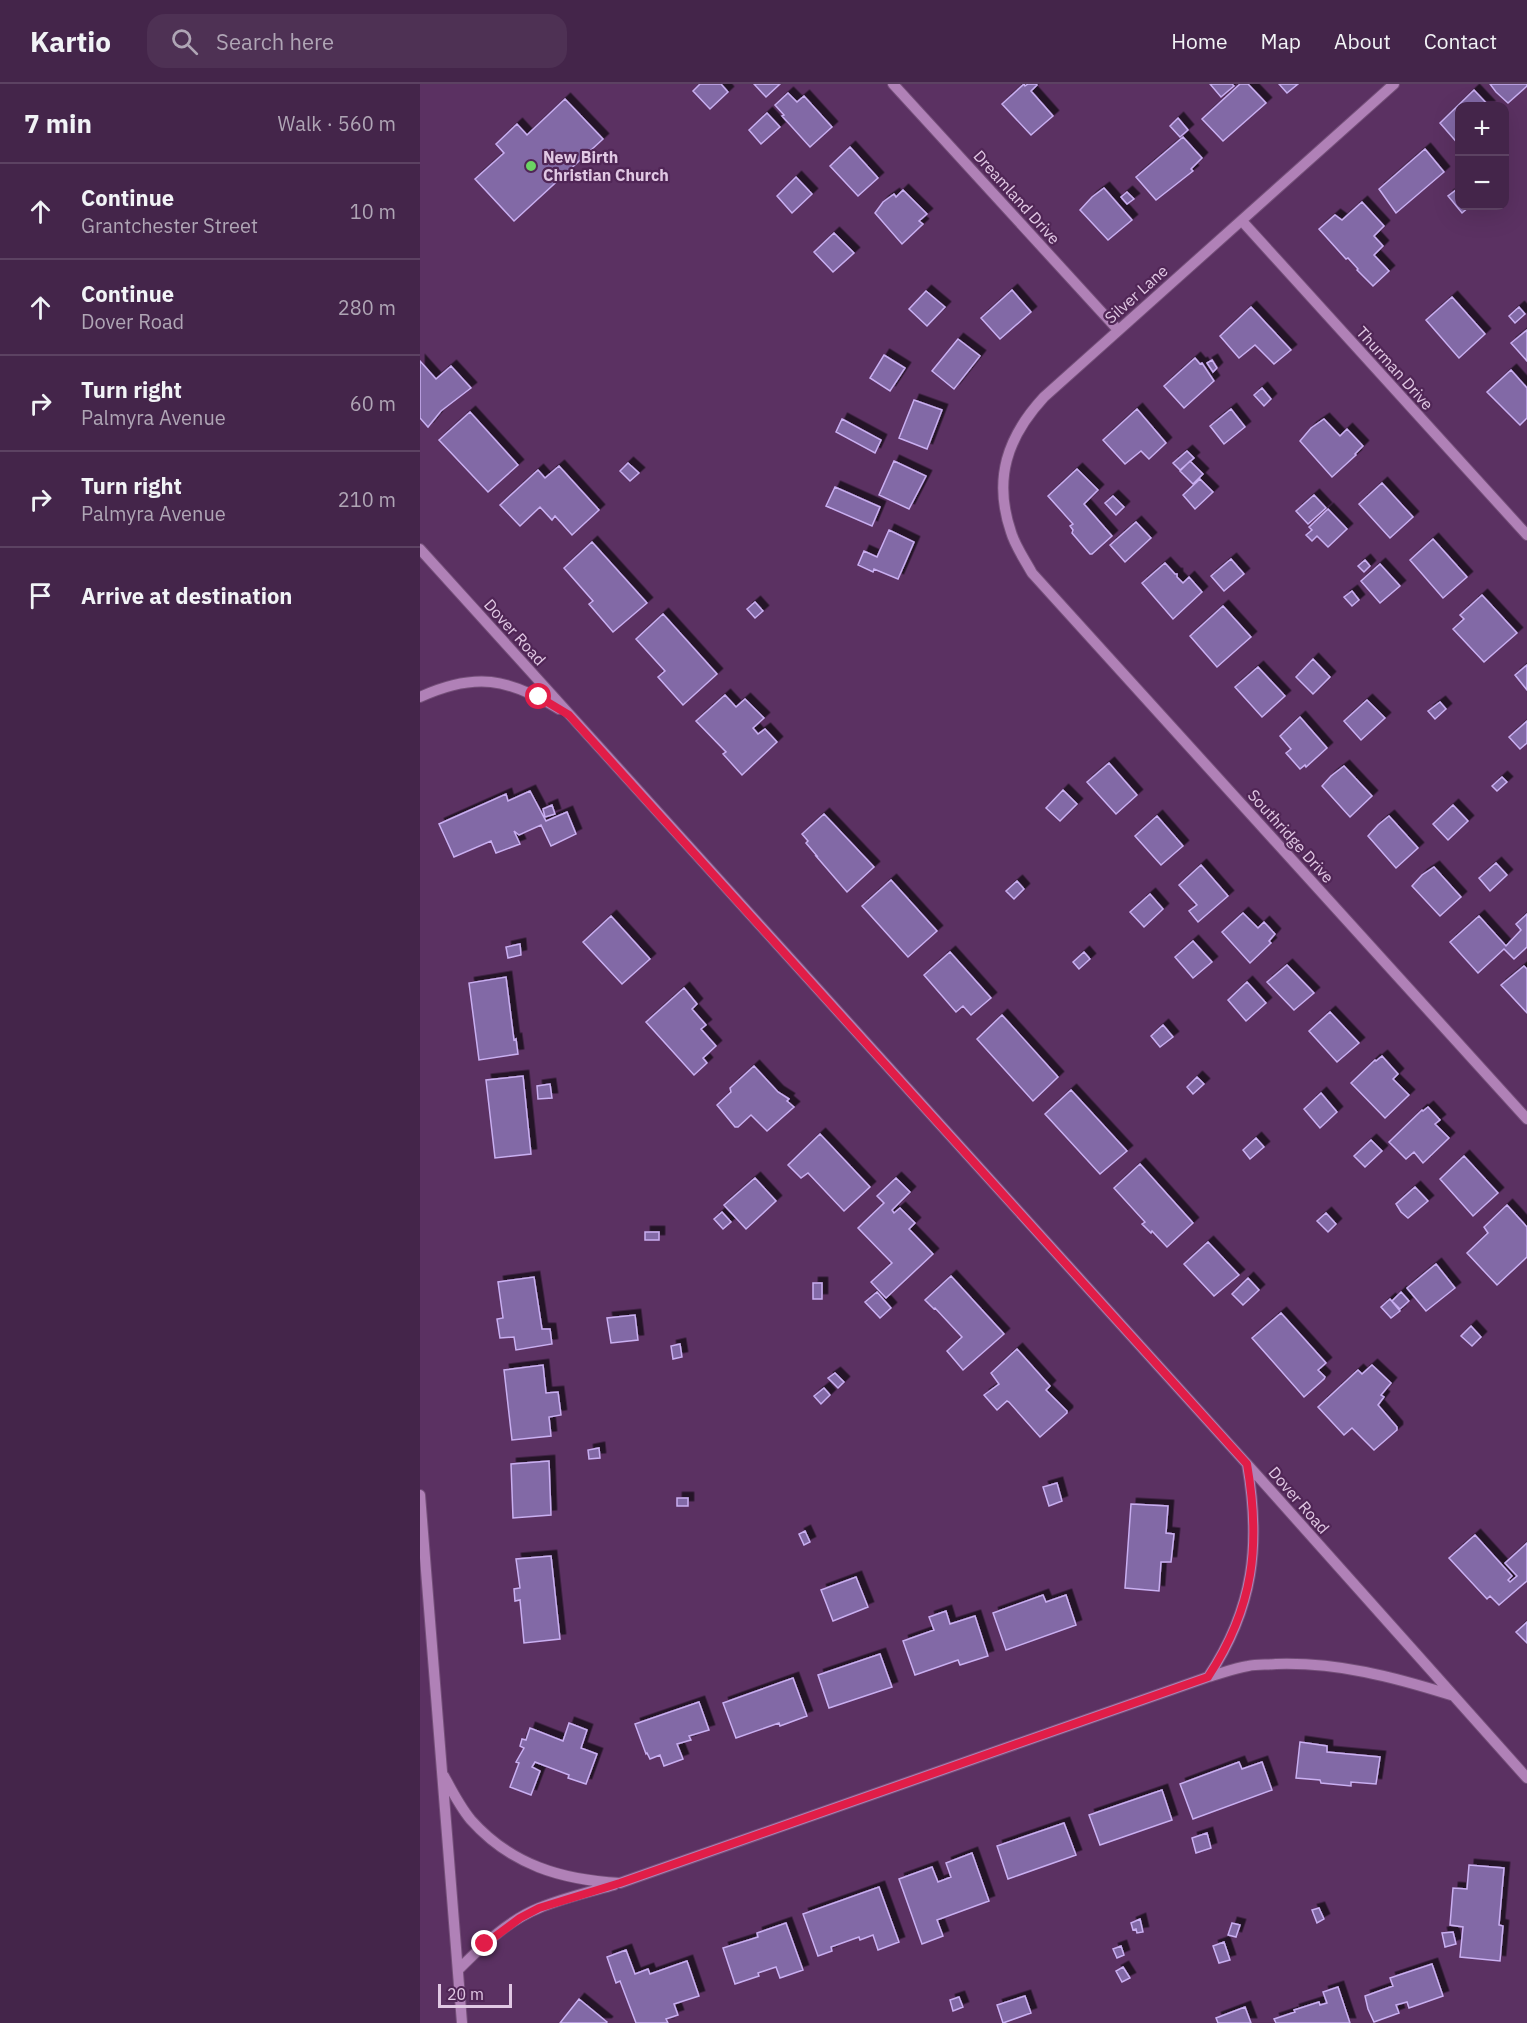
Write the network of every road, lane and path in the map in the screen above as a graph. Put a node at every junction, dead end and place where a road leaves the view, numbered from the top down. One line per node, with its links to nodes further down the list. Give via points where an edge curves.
1 (893, 84): 4 (street, Dreamland Drive)
2 (1394, 84): 3 (street, Silver Lane)
3 (1242, 221): 4 (street, Silver Lane); 5 (street, Thurman Drive)
4 (1118, 330): 7 (street, Silver Lane, via 1027,416 1004,466 1003,501 1011,534)
5 (1527, 535)
6 (420, 549): 9 (street, Dover Road)
7 (1032, 573): 10 (street, Southridge Drive)
8 (420, 697): 9 (street, via 447,685 498,683 529,692)
9 (569, 715): 11 (street, Dover Road)
10 (1527, 1119)
11 (1247, 1464): 13 (street, via 1255,1528 1248,1589 1235,1628); 14 (street, Dover Road)
12 (420, 1495): 15 (street)
13 (1208, 1677): 14 (street, via 1249,1666 1330,1665 1397,1678); 17 (street)
14 (1451, 1695): 16 (street, Dover Road)
15 (444, 1776): 17 (street, via 471,1820 529,1864 586,1881); 18 (street)
16 (1527, 1778)
17 (620, 1883): 18 (street, via 539,1908 520,1918)
18 (458, 1970): 19 (street)
19 (462, 2023)

